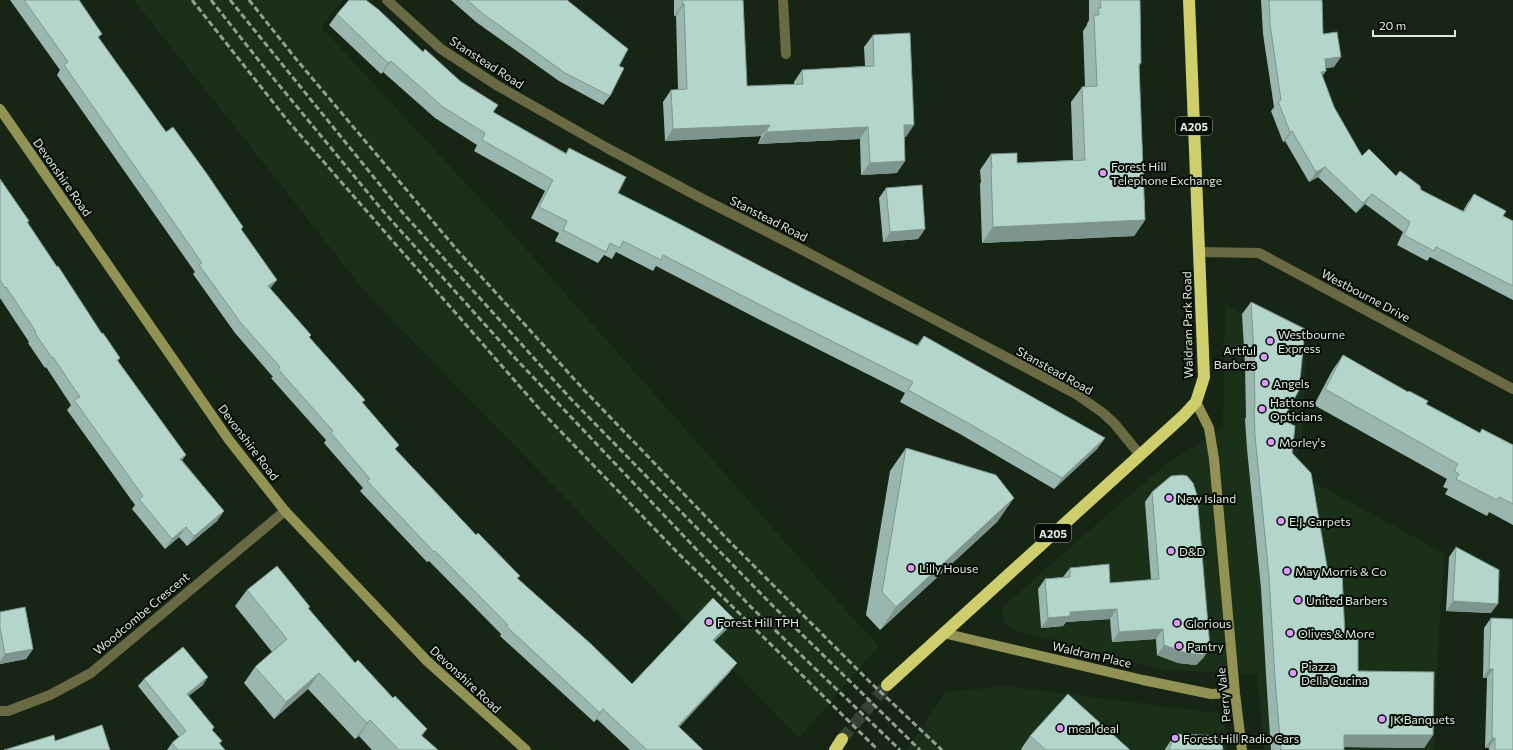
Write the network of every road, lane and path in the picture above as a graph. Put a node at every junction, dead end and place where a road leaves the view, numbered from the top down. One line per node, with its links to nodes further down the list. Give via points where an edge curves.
1 (387, 0): 9 (street, Stanstead Road, via 441,48 498,86 607,148 1076,394 1114,423)
2 (783, 0): 4 (street)
3 (1189, 0): 6 (highway, Waldram Park Road / A205)
4 (786, 54)
5 (0, 109): 10 (street, Devonshire Road, via 229,440)
6 (1199, 252): 7 (street, Westbourne Drive, via 1259,253); 8 (highway, Waldram Park Road / A205, via 1204,377)
7 (1513, 388)
8 (1196, 402): 9 (highway, Waldram Park Road / A205); 13 (street, Perry Vale, via 1209,428 1214,459)
9 (1140, 455): 11 (highway, Waldram Park Road / A205)
10 (285, 511): 14 (street, Woodcombe Crescent, via 91,673 50,694 8,711); 16 (street, Devonshire Road, via 427,661)
11 (943, 634): 12 (highway, A205); 13 (street, Waldram Place, via 1210,694)
12 (887, 685)
13 (1235, 693): 18 (street, Perry Vale)
14 (0, 711)
15 (842, 739): 17 (highway)
16 (526, 750)
17 (835, 750)
18 (1242, 750)

